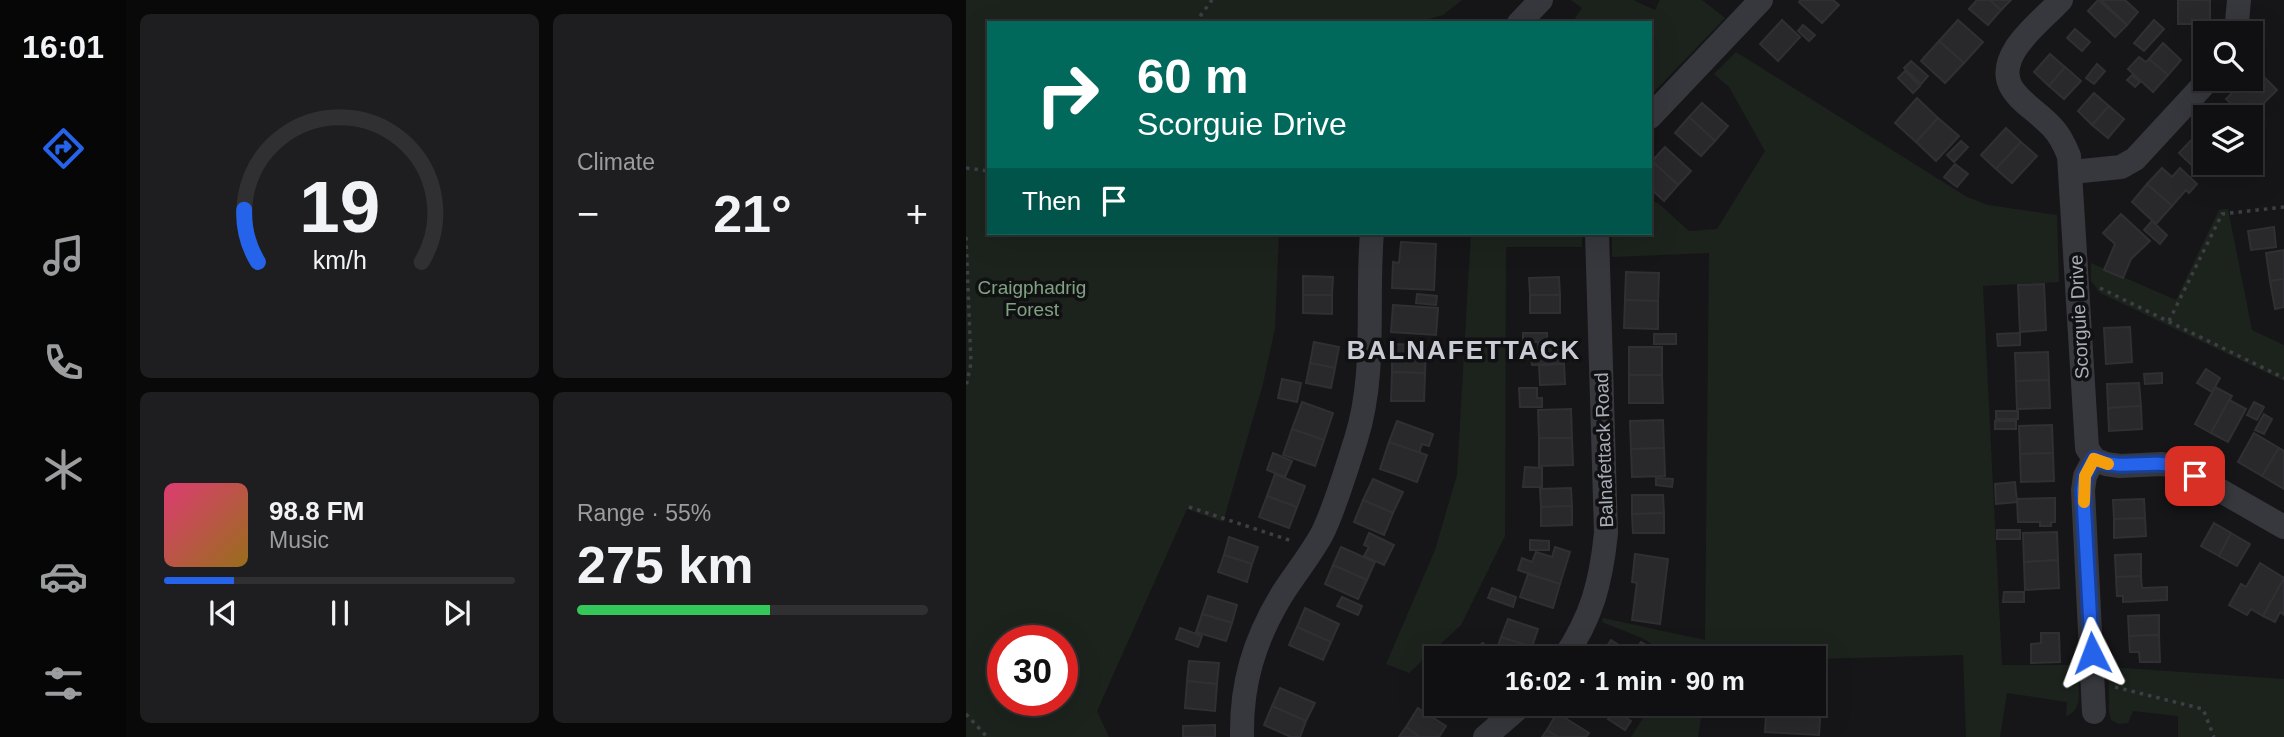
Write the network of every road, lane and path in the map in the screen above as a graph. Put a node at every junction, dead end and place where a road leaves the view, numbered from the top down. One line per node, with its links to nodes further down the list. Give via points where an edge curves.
1 (1212, 0): 6 (path)
2 (1541, 0): 7 (street)
3 (1761, 0): 10 (street)
4 (2062, 0): 13 (street, Scorguie Drive, via 2017,47 2008,64 2007,81 2053,128 2069,156)
5 (2239, 0): 8 (street)
6 (1196, 21)
7 (1521, 21)
8 (2237, 21)
9 (2198, 91): 13 (street, via 2135,159 2121,167)
10 (1652, 115)
11 (966, 168): 12 (path)
12 (987, 171)
13 (2072, 172): 18 (street, Scorguie Drive)
14 (2284, 207): 19 (path, via 2222,214)
15 (1372, 235): 25 (street, via 1365,404)
16 (1597, 235): 26 (street, Balnafettack Road, via 1606,533 1602,573 1592,607)
17 (966, 237): 21 (path, via 971,363)
18 (2076, 276): 19 (path); 22 (street, Scorguie Drive, via 2086,440)
19 (2169, 321): 20 (path)
20 (2284, 378)
21 (966, 387)
22 (2094, 459): 24 (street, via 2120,466 2179,467); 27 (street, via 2083,490)
23 (1189, 506): 25 (path)
24 (2284, 527)
25 (1314, 548): 32 (street, via 1265,625 1253,656 1244,689)
26 (1572, 646)
27 (2093, 681): 28 (street); 34 (path, via 2203,709)
28 (2094, 712)
29 (966, 714): 31 (path)
30 (1509, 716): 33 (street)
31 (987, 737)
32 (1242, 737)
33 (1485, 737)
34 (2214, 737)

